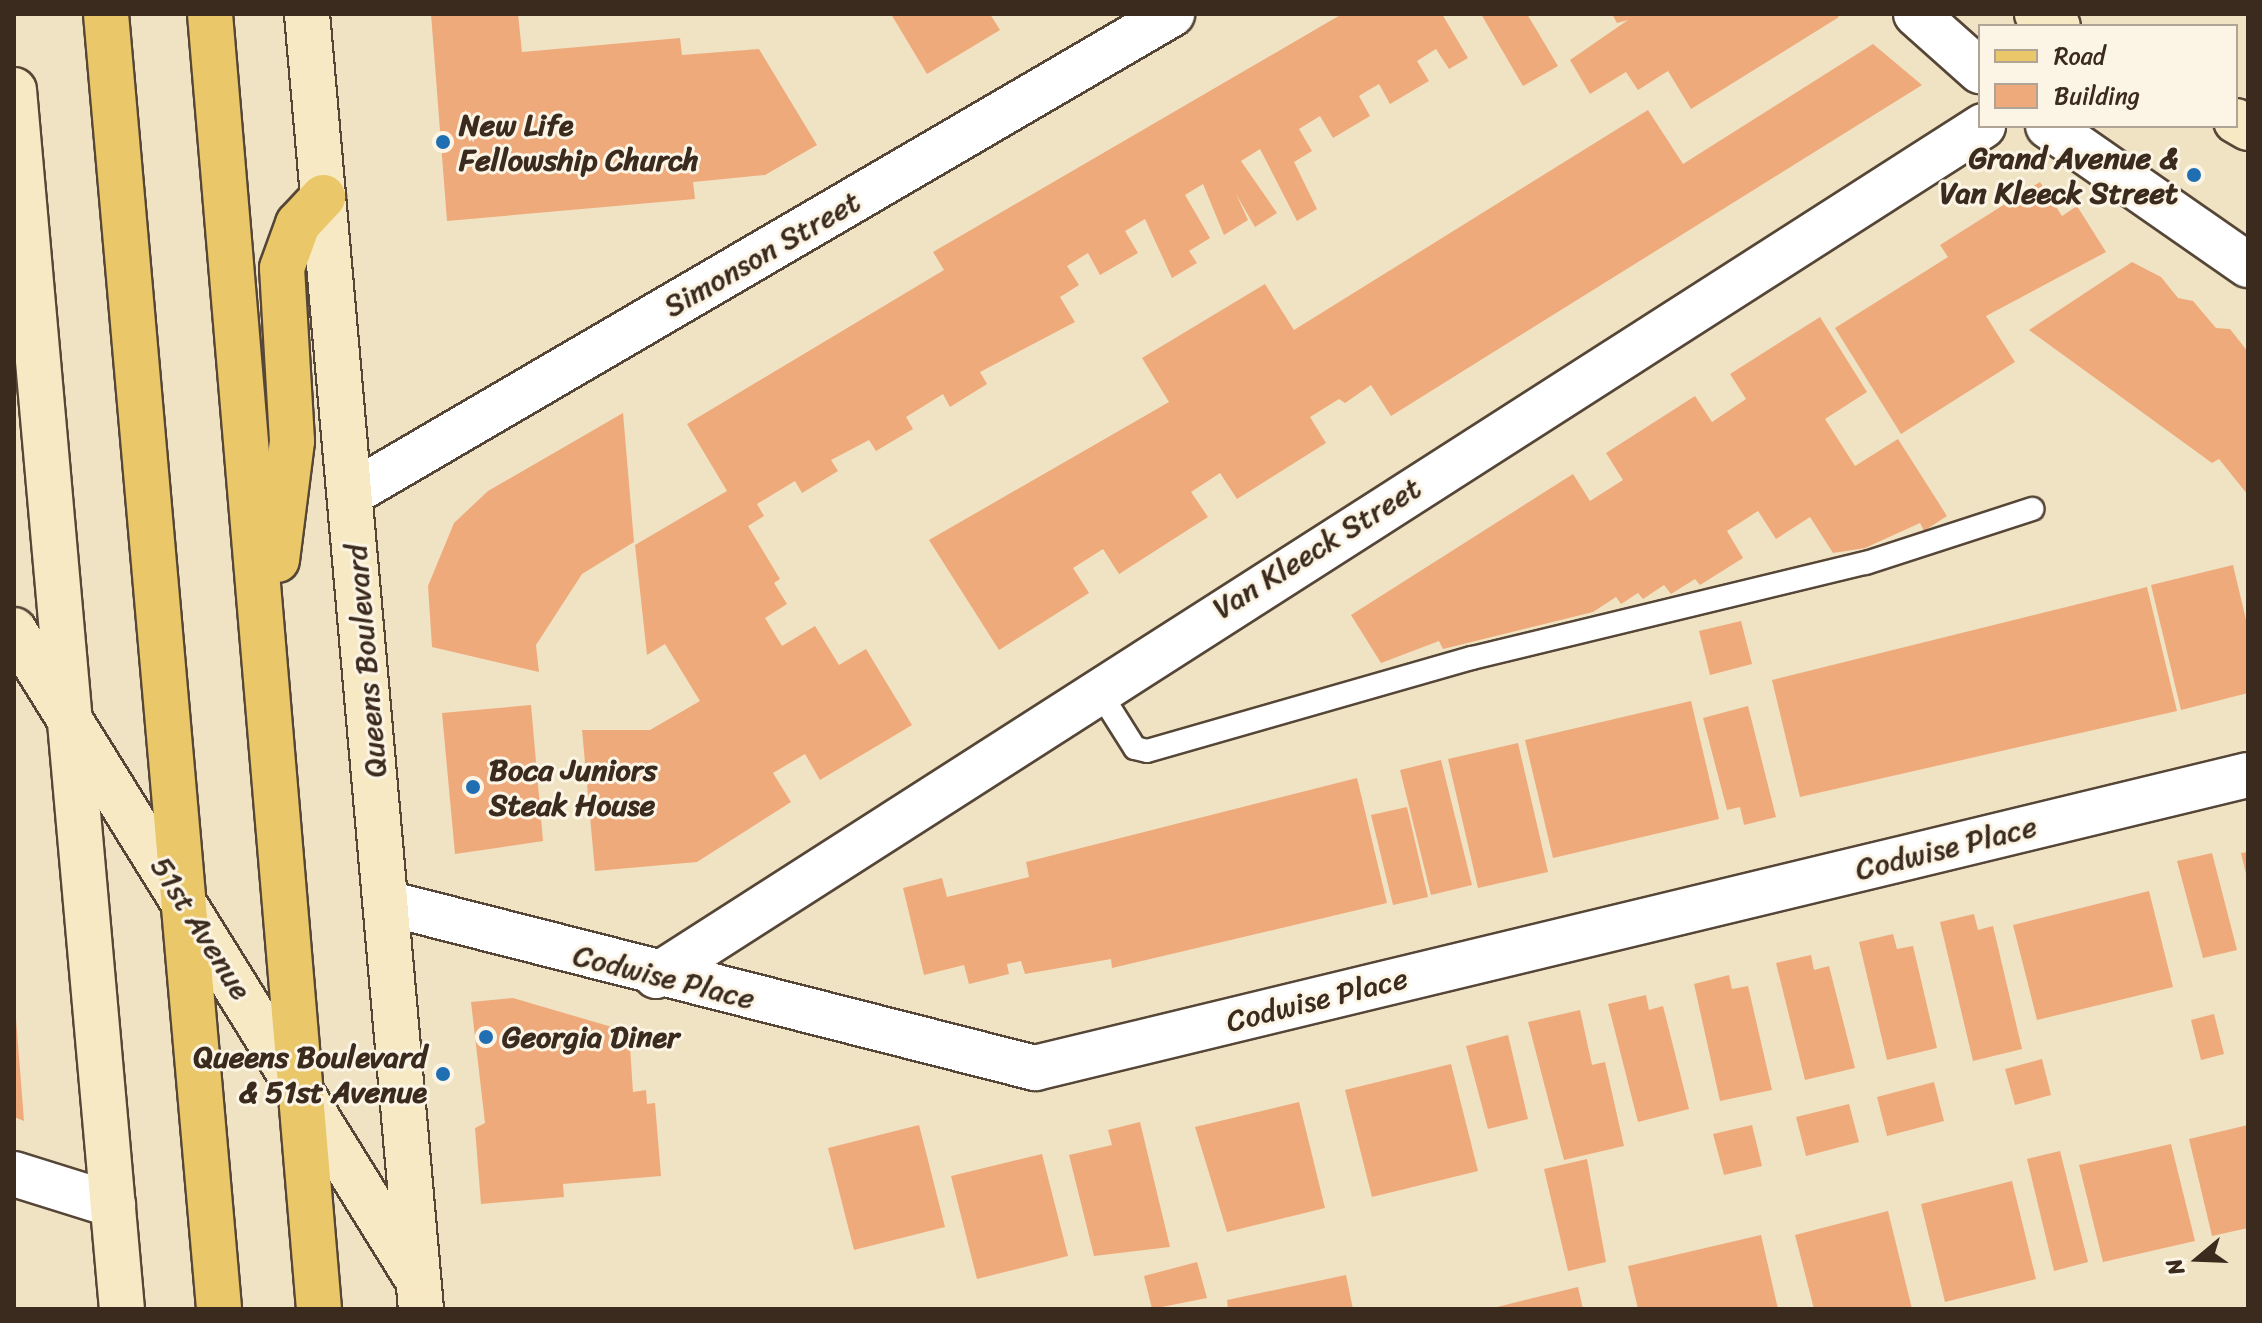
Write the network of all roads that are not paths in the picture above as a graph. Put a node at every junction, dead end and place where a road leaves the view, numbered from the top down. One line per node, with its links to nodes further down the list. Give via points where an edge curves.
1 (80, 14): 11 (main road)
2 (106, 14): 11 (main road)
3 (210, 14): 19 (main road)
4 (307, 14): 14 (street, Queens Boulevard)
5 (1172, 14): 16 (street, Simonson Street)
6 (1916, 14): 9 (street)
7 (2037, 14): 8 (street)
8 (2054, 24)
9 (1978, 69)
10 (14, 90): 21 (street)
11 (115, 123): 23 (main road)
12 (1980, 128): 20 (street, Van Kleeck Street)
13 (2051, 128): 15 (street)
14 (323, 197): 16 (street, Queens Boulevard); 19 (main road, via 298,224 282,268 292,441)
15 (2248, 265)
16 (352, 493): 24 (street, Queens Boulevard)
17 (2032, 509): 20 (lane, via 1866,563 1472,658 1147,751 1135,748)
18 (14, 630): 21 (street, 51st Avenue)
19 (266, 645): 26 (main road)
20 (1097, 688): 25 (street, Van Kleeck Street)
21 (73, 725): 23 (street, 51st Avenue); 28 (street)
22 (2248, 775): 25 (street, Codwise Place, via 1035,1068)
23 (185, 902): 26 (street, 51st Avenue); 31 (main road)
24 (387, 903): 25 (street, Codwise Place); 29 (street, Queens Boulevard)
25 (656, 976)
26 (302, 1090): 29 (street, 51st Avenue); 32 (main road)
27 (14, 1174): 28 (street)
28 (113, 1205): 30 (street)
29 (425, 1299)
30 (122, 1309)
31 (219, 1309)
32 (319, 1309)

